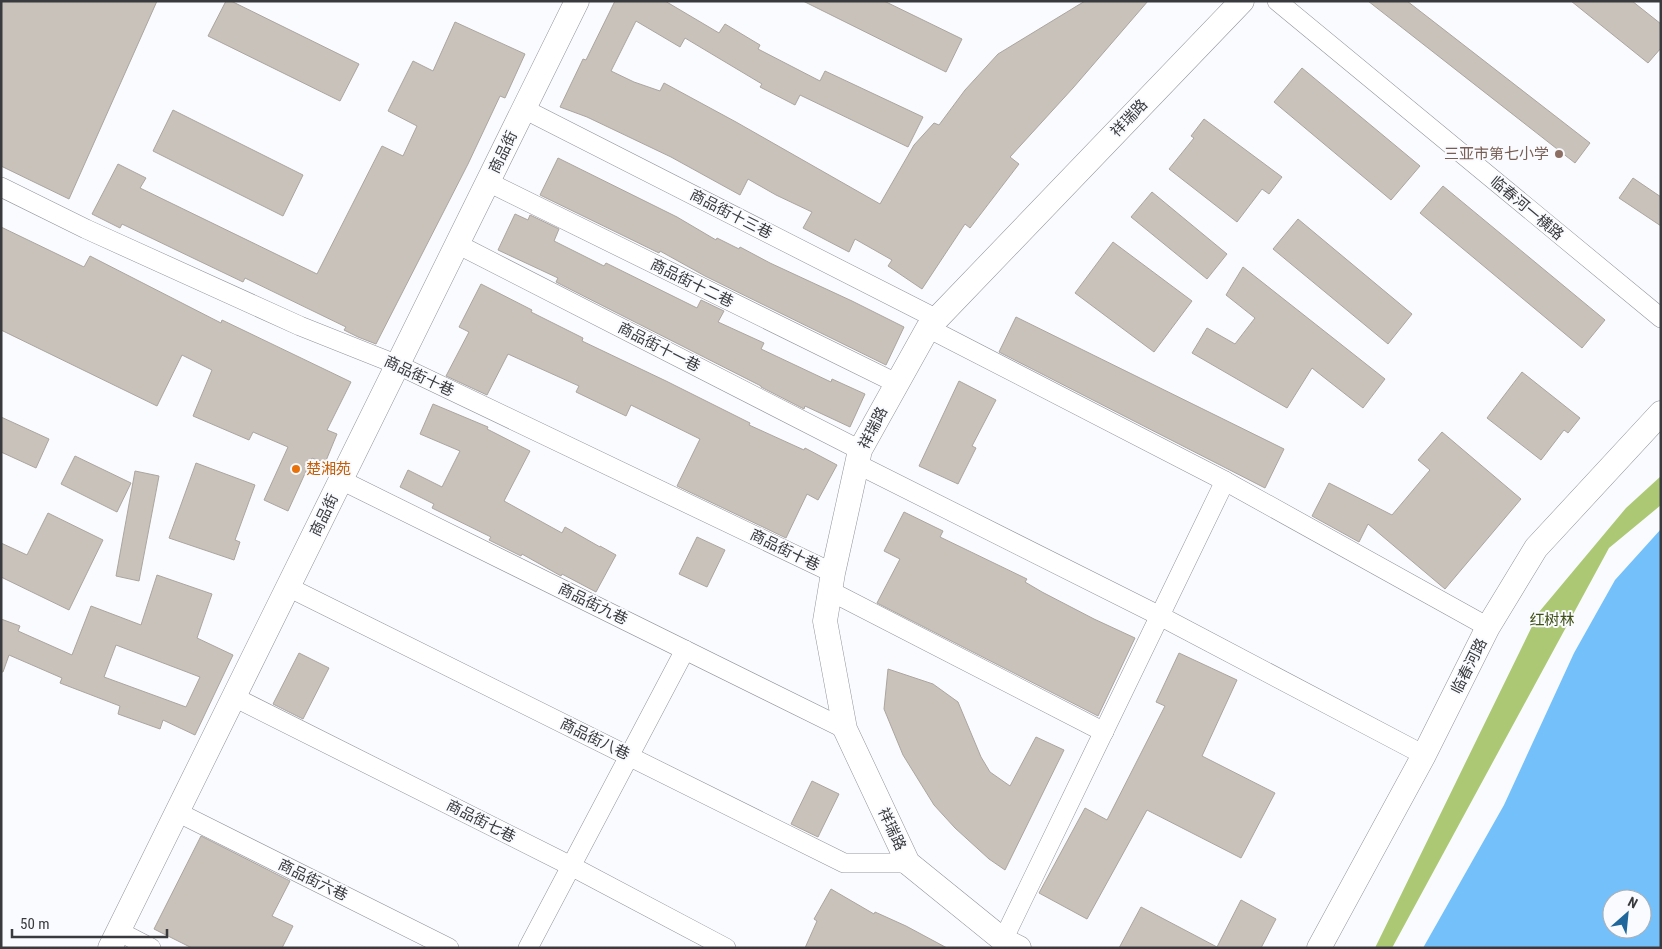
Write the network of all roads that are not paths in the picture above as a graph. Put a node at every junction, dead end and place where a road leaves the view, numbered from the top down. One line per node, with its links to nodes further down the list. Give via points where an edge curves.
1 (577, 1): 4 (street, 商品街)
2 (1242, 1): 9 (street, 祥瑞路)
3 (1277, 1): 8 (street, 临春河一横路)
4 (524, 109): 5 (street, 商品街); 9 (street, 商品街十三巷)
5 (488, 182): 7 (street, 商品街); 11 (street, 商品街十二巷)
6 (1, 187): 10 (street, 商品街十巷, via 291,322)
7 (458, 244): 10 (street, 商品街); 13 (street, 商品街十一巷)
8 (1661, 318)
9 (932, 324): 11 (street, 祥瑞路); 15 (street, 商品街十三巷)
10 (398, 365): 14 (street, 商品街); 16 (street, 商品街十巷)
11 (896, 383): 13 (street, 祥瑞路)
12 (1661, 413): 19 (street, 临春河路, via 1536,548)
13 (858, 457): 16 (street, 祥瑞路); 18 (street, 商品街十一巷)
14 (341, 480): 17 (street, 商品街); 20 (street, 商品街九巷)
15 (1225, 481): 18 (street); 19 (street, 商品街十三巷)
16 (832, 582): 22 (street, 祥瑞路, via 825,621); 23 (street, 商品街十巷)
17 (288, 587): 21 (street, 商品街); 25 (street, 商品街八巷)
18 (1160, 616): 23 (street); 24 (street, 商品街十一巷)
19 (1488, 627): 24 (street, 临春河路)
20 (685, 650): 22 (street, 商品街九巷); 25 (street)
21 (234, 697): 26 (street, 商品街); 28 (street, 商品街七巷)
22 (845, 729): 27 (street, 祥瑞路)
23 (1104, 732): 30 (street)
24 (1424, 755): 35 (street, 临春河路)
25 (629, 756): 27 (street, 商品街八巷, via 844,863); 28 (street)
26 (177, 812): 29 (street, 商品街); 32 (street, 商品街六巷)
27 (908, 863): 30 (street, 祥瑞路)
28 (571, 866): 33 (street); 34 (street, 商品街七巷)
29 (114, 940): 31 (street)
30 (1011, 944)
31 (151, 948)
32 (449, 948)
33 (528, 948)
34 (726, 948)
35 (1319, 948)

